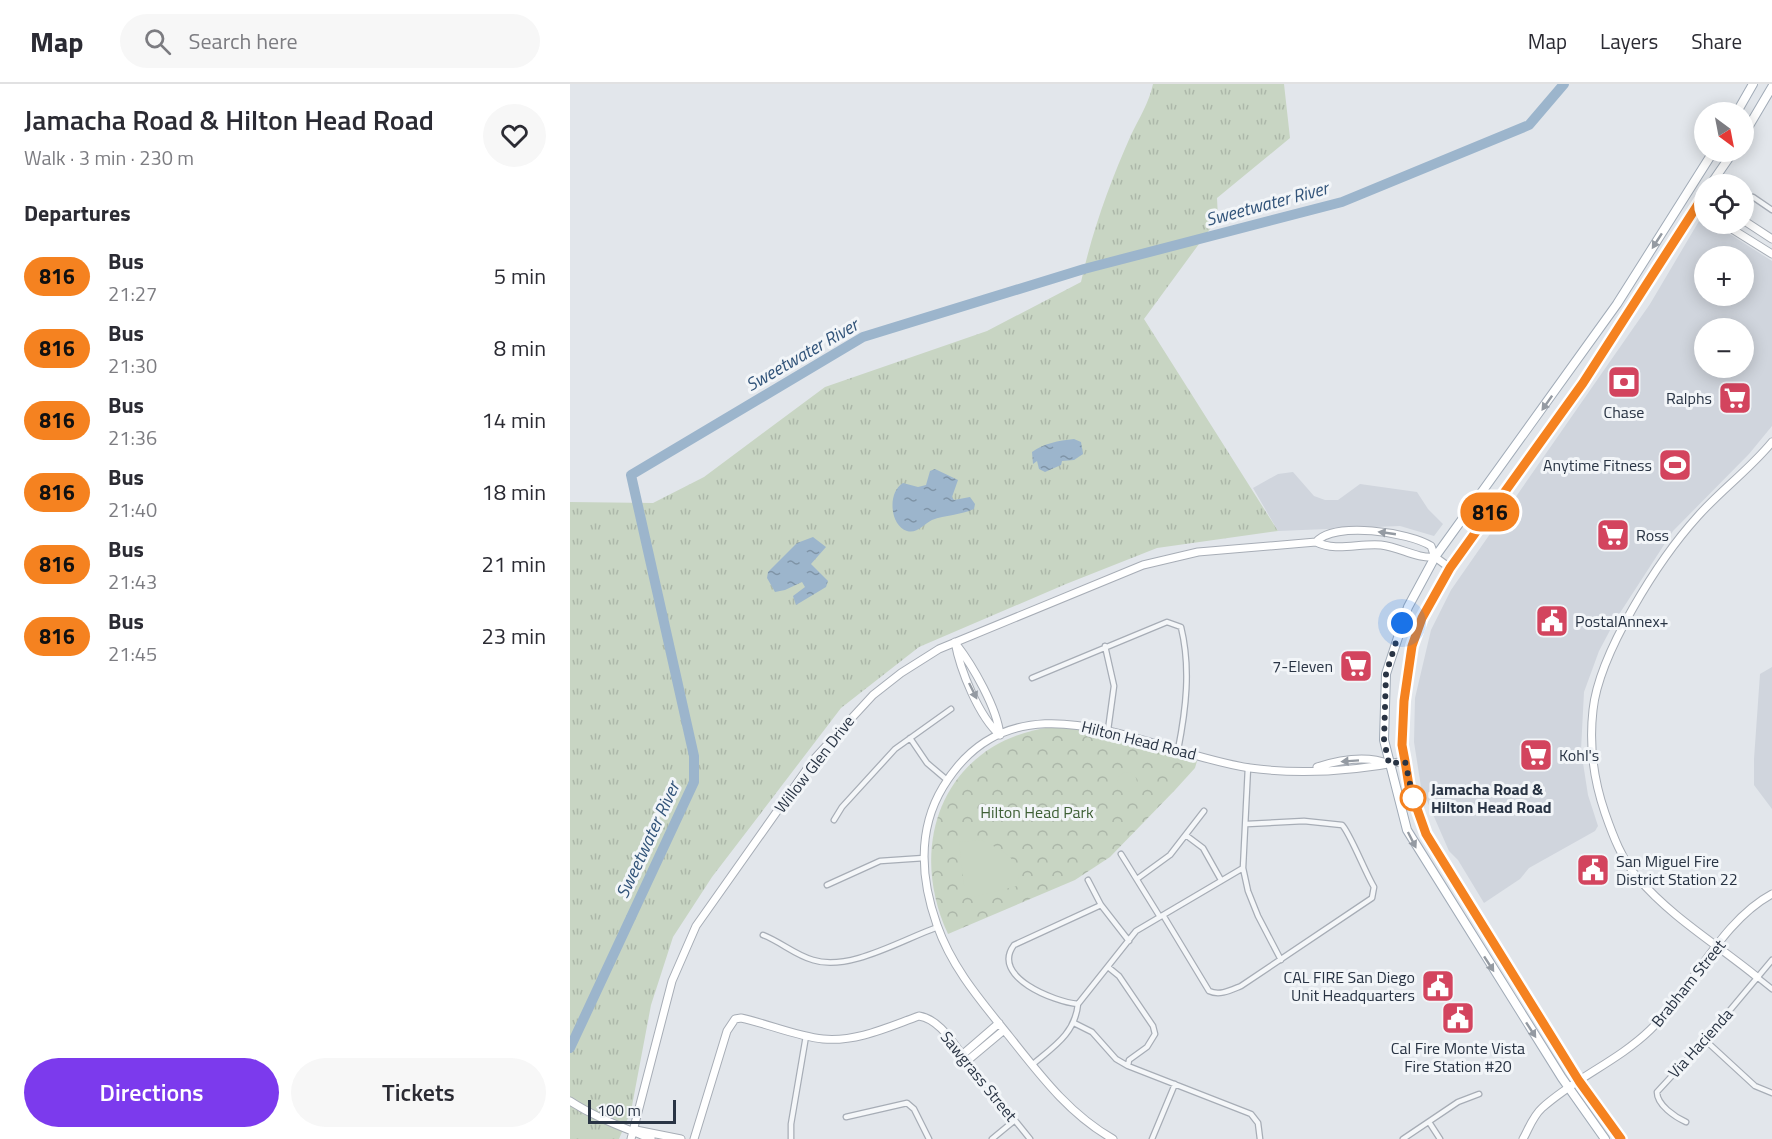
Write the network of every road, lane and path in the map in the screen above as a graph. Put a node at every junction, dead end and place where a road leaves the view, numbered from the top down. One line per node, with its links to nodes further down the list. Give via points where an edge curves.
1 (1753, 84): 3 (main road)
2 (1772, 87): 4 (main road)
3 (1743, 102)
4 (1754, 117)
5 (1707, 162): 6 (main road)
6 (1688, 192): 7 (street); 17 (main road, one-way to 17, via 1617,304)
7 (1694, 195)
8 (1754, 198): 9 (street)
9 (1772, 210)
10 (1694, 214): 18 (main road, via 1583,383)
11 (1754, 227): 13 (street)
12 (1740, 234): 14 (street)
13 (1772, 238)
14 (1772, 254)
15 (1772, 442): 48 (street, via 1697,516 1650,580 1612,649 1593,710 1596,783 1623,857 1637,878 1671,910)
16 (1316, 542): 17 (street, Willow Glen Drive, via 1326,547 1381,545 1424,559); 17 (street, Willow Glen Drive, one-way to 16, via 1432,548 1423,542 1382,532 1326,534); 19 (street, Willow Glen Drive, via 1198,552 1157,561)
17 (1435, 557): 18 (street, Willow Glen Drive); 28 (main road, via 1408,607 1386,674 1384,740)
18 (1450, 568): 27 (main road, via 1422,618 1412,646 1404,701)
19 (955, 642): 24 (street, via 958,661 985,717); 72 (street, Willow Glen Drive, via 901,672 845,723 707,909 672,981)
20 (1105, 646): 21 (street); 23 (street, via 1114,686); 26 (street, via 1167,622 1181,627 1186,710)
21 (1032, 678)
22 (951, 710): 25 (street)
23 (1108, 730): 24 (street, Hilton Head Road, via 1052,722); 26 (street, Hilton Head Road)
24 (1000, 735): 30 (street, Hilton Head Road, via 970,755)
25 (910, 738): 30 (street, via 927,763); 32 (street, via 892,751)
26 (1178, 750): 29 (street, Hilton Head Road)
27 (1405, 761): 28 (street, Hilton Head Road); 62 (main road, via 1409,786 1426,834)
28 (1389, 764): 29 (street, Hilton Head Road, via 1338,771); 64 (main road, one-way to 64, via 1416,849)
29 (1248, 767): 33 (street)
30 (947, 780): 36 (street, Hilton Head Road, via 931,813)
31 (1204, 812): 34 (street)
32 (834, 820)
33 (1247, 824): 37 (street); 49 (street, via 1304,821 1341,825 1374,886 1372,898)
34 (1187, 836): 38 (street, via 1170,855); 40 (street, via 1203,848)
35 (1121, 854): 38 (street)
36 (924, 858): 41 (street, via 883,860); 45 (street, Hilton Head Road, via 927,888)
37 (1242, 868): 40 (street); 49 (street, via 1266,934)
38 (1137, 879): 44 (street)
39 (1088, 880): 43 (street)
40 (1221, 880): 44 (street)
41 (827, 885)
42 (1772, 894): 48 (street, Brabham Street, via 1741,919)
43 (1101, 905): 47 (street); 54 (street, via 1014,945 1009,952 1010,965 1025,983 1052,999)
44 (1161, 916): 47 (street, via 1136,931); 49 (street, via 1209,991 1241,986)
45 (938, 927): 46 (street, via 857,958 832,963 804,957); 56 (street, Hilton Head Road, via 952,960)
46 (763, 935)
47 (1129, 941): 51 (street)
48 (1718, 946): 52 (street); 62 (street, Brabham Street, via 1679,999 1650,1030)
49 (1281, 960)
50 (1772, 960): 52 (street, Via Hacienda)
51 (1108, 967): 54 (street); 61 (street, via 1119,976 1155,1034 1147,1047 1129,1060)
52 (1756, 977): 53 (street); 58 (street, Via Hacienda)
53 (1772, 989)
54 (1078, 1004): 55 (street)
55 (1074, 1023): 60 (street, via 1066,1036); 61 (street, via 1092,1032 1116,1059)
56 (1001, 1027): 59 (street); 60 (street, Hilton Head Road)
57 (806, 1036): 59 (street, Sawgrass Street, via 852,1038 919,1016 934,1022); 76 (street, Sawgrass Street, via 741,1018 732,1022); 77 (street)
58 (1706, 1040): 65 (street, via 1755,1086); 71 (street, Via Hacienda, via 1656,1094 1674,1117)
59 (965, 1058): 69 (street, Sawgrass Street)
60 (1032, 1065): 81 (street, Hilton Head Road, via 1058,1097)
61 (1128, 1066): 63 (street)
62 (1579, 1081): 64 (street, Brabham Street); 88 (main road)
63 (1175, 1084): 82 (street); 83 (street, via 1251,1114 1258,1123)
64 (1569, 1088): 86 (street, Brabham Street, via 1541,1108); 87 (main road)
65 (1772, 1093)
66 (1479, 1094): 70 (street, via 1458,1102)
67 (570, 1101): 72 (street, via 614,1125)
68 (846, 1117): 78 (street, via 907,1103)
69 (1015, 1120): 79 (street); 80 (street, Sawgrass Street)
70 (1429, 1122): 84 (street); 85 (street)
71 (1686, 1122)
72 (634, 1130): 73 (street, Willow Glen Drive); 74 (street); 75 (street)
73 (631, 1139)
74 (651, 1139)
75 (681, 1139)
76 (694, 1139)
77 (791, 1139)
78 (929, 1139)
79 (992, 1139)
80 (1030, 1139)
81 (1113, 1139)
82 (1152, 1139)
83 (1260, 1139)
84 (1403, 1139)
85 (1440, 1139)
86 (1523, 1139)
87 (1605, 1139)
88 (1621, 1139)

